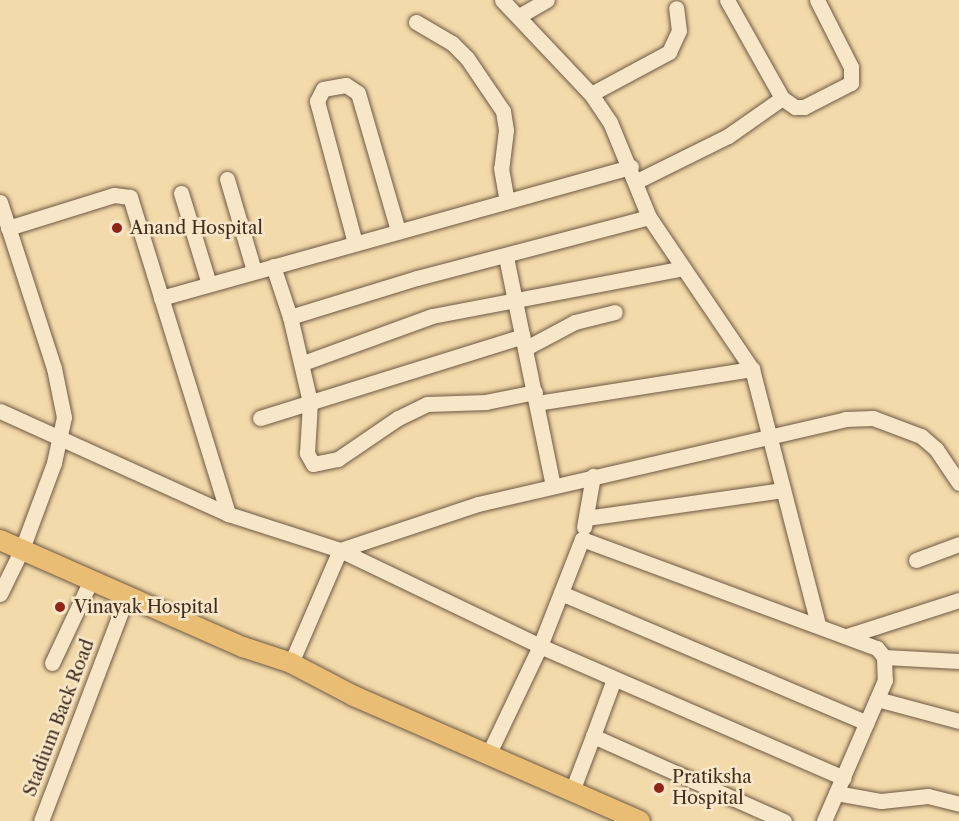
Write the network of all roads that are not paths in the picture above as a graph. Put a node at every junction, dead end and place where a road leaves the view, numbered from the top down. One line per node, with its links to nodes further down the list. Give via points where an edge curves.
1 (502, 0): 6 (street)
2 (547, 0): 6 (street)
3 (727, 0): 9 (street)
4 (817, 0): 9 (street, via 851,67 851,83 804,107 795,107)
5 (676, 8): 8 (street, via 679,32 669,52)
6 (519, 16): 8 (street)
7 (416, 22): 13 (street, via 452,43 467,58 503,111 506,130 501,168)
8 (591, 94): 10 (street, via 610,122)
9 (782, 98): 10 (street, via 728,136)
10 (634, 174): 13 (street); 15 (street)
11 (227, 178): 22 (street)
12 (182, 193): 23 (street)
13 (507, 201): 17 (street)
14 (0, 202): 16 (street)
15 (650, 217): 19 (street); 21 (street)
16 (5, 224): 24 (street, via 114,195 130,197); 36 (street, via 57,378 64,417)
17 (398, 231): 18 (street); 18 (street, via 358,93 345,85 323,90 317,101)
18 (355, 243): 20 (street)
19 (506, 257): 25 (street); 27 (street, via 417,278)
20 (273, 266): 22 (street); 27 (street)
21 (683, 268): 25 (street); 30 (street)
22 (254, 271): 23 (street)
23 (209, 284): 24 (street)
24 (161, 298): 41 (street)
25 (515, 300): 28 (street); 29 (street, via 432,316)
26 (615, 312): 28 (street, via 575,322)
27 (290, 317): 29 (street)
28 (524, 342): 31 (street); 32 (street)
29 (303, 363): 32 (street)
30 (752, 369): 31 (street); 35 (street)
31 (536, 397): 32 (street, via 428,404 398,418 338,459 318,464 308,459 307,453); 39 (street)
32 (310, 402): 34 (street)
33 (0, 411): 36 (street)
34 (260, 417)
35 (768, 437): 37 (street); 38 (street, via 845,419 873,418 921,436 936,449); 40 (street)
36 (62, 441): 41 (street); 46 (street)
37 (593, 476): 39 (street); 42 (street)
38 (959, 483)
39 (553, 485): 47 (street, via 478,504)
40 (783, 490): 42 (street); 54 (street)
41 (228, 514): 47 (street)
42 (586, 518): 43 (street)
43 (582, 539): 50 (street); 54 (street)
44 (0, 540): 46 (main road)
45 (959, 544): 48 (street)
46 (22, 549): 49 (main road); 51 (street)
47 (340, 550): 56 (street); 60 (street)
48 (916, 560)
49 (92, 580): 52 (main road); 59 (street)
50 (561, 593): 56 (street); 64 (street)
51 (0, 594)
52 (127, 596): 60 (main road, via 243,647); 71 (street, Stadium Back Road)
53 (959, 600): 55 (street)
54 (818, 626): 55 (street)
55 (847, 636): 57 (street, via 876,648)
56 (540, 646): 61 (street); 66 (street)
57 (884, 657): 58 (street); 62 (street, via 885,680)
58 (959, 661)
59 (52, 663)
60 (291, 663): 66 (main road, via 354,696)
61 (614, 679): 65 (street); 67 (street)
62 (877, 699): 63 (street); 64 (street)
63 (959, 720)
64 (867, 723): 67 (street)
65 (593, 736): 68 (street); 73 (street)
66 (489, 753): 68 (main road)
67 (843, 778): 69 (street)
68 (572, 791): 72 (main road)
69 (836, 793): 70 (street, via 867,800 928,796); 74 (street)
70 (959, 804)
71 (40, 821)
72 (640, 821)
73 (784, 821)
74 (824, 821)

